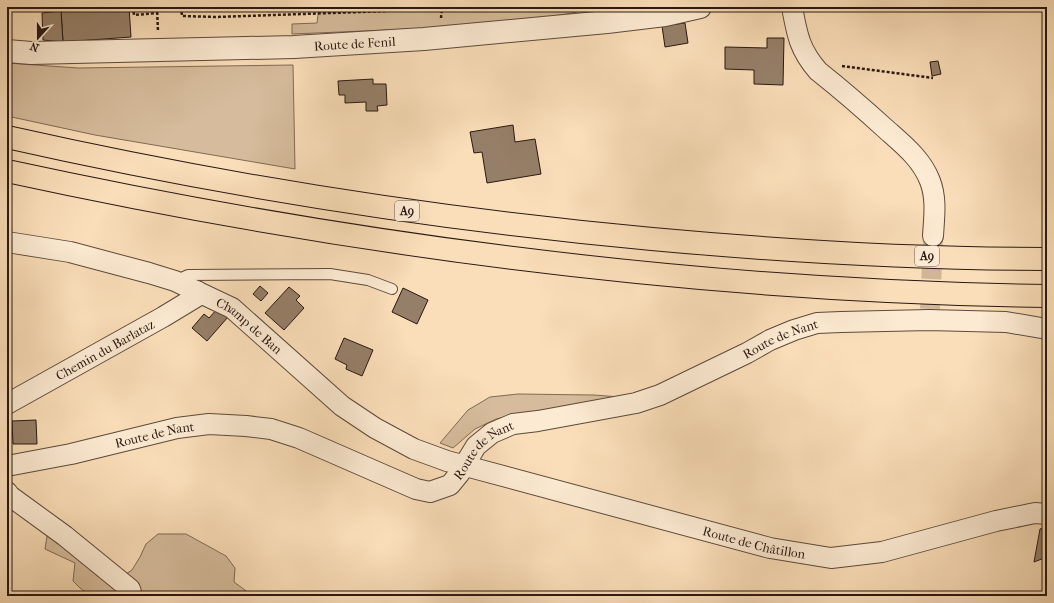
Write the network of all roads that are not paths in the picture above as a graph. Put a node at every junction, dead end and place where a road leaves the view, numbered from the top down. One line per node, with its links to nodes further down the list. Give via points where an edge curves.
1 (700, 7): 3 (street, Route de Fenil, via 664,15 607,22 416,40 294,47 31,53)
2 (792, 7): 6 (street, via 799,40 810,62 874,117 914,154 922,165 934,196)
3 (7, 51)
4 (7, 137): 8 (highway, A9, via 176,173 273,190 520,226 715,245 886,255)
5 (7, 171): 12 (highway, via 268,222 520,259 614,270 805,286)
6 (933, 236)
7 (7, 242): 9 (street, Champ de Ban, via 70,252)
8 (1047, 259)
9 (175, 281): 10 (lane, via 188,275 330,274 368,280); 11 (street, Champ de Ban)
10 (392, 289)
11 (197, 291): 14 (street, Chemin du Barlataz, via 196,297 163,317); 16 (street, Champ de Ban, via 232,308 342,406 375,428 414,449)
12 (1047, 296)
13 (1047, 329): 16 (street, Route de Nant, via 930,314 817,324 770,340 660,395 636,403 538,422 513,424 483,440)
14 (7, 404)
15 (7, 466): 16 (street, Route de Nant, via 71,454 177,428 209,424 270,429 300,438 416,489 430,492 450,485)
16 (464, 466): 18 (street, Route de Châtillon, via 770,548 831,558 882,552 1035,512)
17 (7, 492): 19 (street, via 130,589)
18 (1047, 514)
19 (132, 596)

